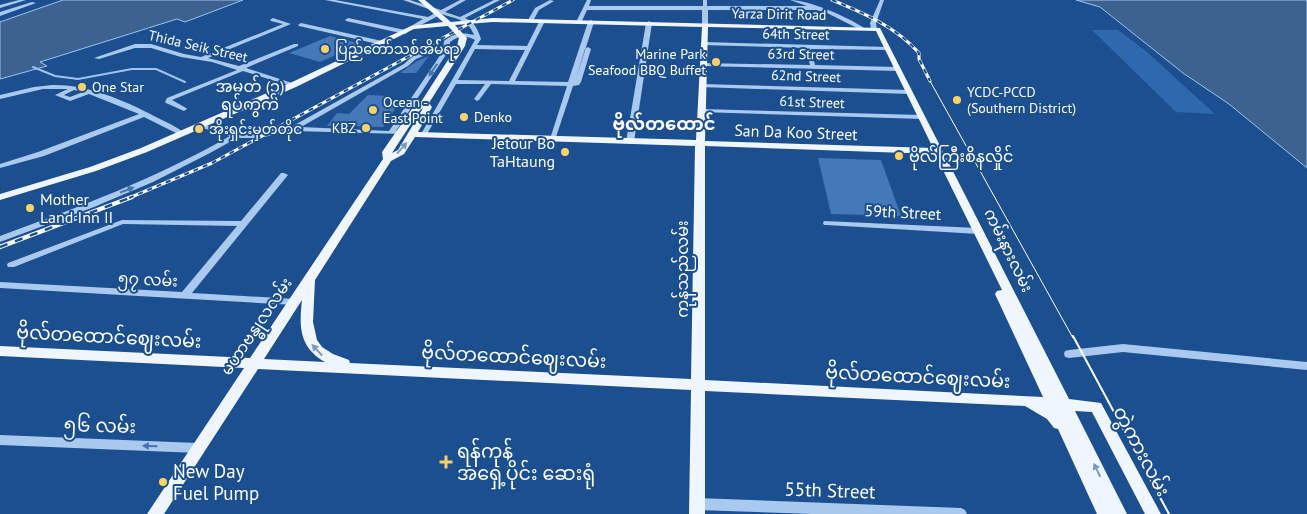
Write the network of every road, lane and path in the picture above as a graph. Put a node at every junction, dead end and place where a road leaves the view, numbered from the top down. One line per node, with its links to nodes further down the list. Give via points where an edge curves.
1 (26, 0): 13 (street); 19 (street, via 34,3)
2 (327, 0): 20 (street)
3 (405, 0): 18 (street)
4 (421, 0): 63 (main road, မဟာဗန္ဓုလလမ်း, via 463,38)
5 (464, 0): 18 (street)
6 (498, 0): 23 (street)
7 (589, 0): 15 (street)
8 (705, 0): 17 (street)
9 (748, 0): 14 (street)
10 (792, 0): 16 (street)
11 (883, 0): 35 (street)
12 (552, 1): 25 (street, via 537,9)
13 (0, 7)
14 (749, 7): 16 (street); 17 (street)
15 (586, 8): 17 (street); 27 (street)
16 (818, 8): 34 (street)
17 (705, 9): 31 (street)
18 (444, 11): 20 (street); 23 (street)
19 (0, 14)
20 (429, 19): 32 (street)
21 (273, 20): 47 (street, via 288,24)
22 (348, 20): 36 (street)
23 (465, 20): 24 (main road, Yarza Dirit Road); 32 (main road, Yarza Dirit Road); 33 (street)
24 (494, 20): 25 (main road, Yarza Dirit Road); 33 (street)
25 (531, 20): 26 (main road, Yarza Dirit Road)
26 (542, 20): 27 (main road, Yarza Dirit Road); 43 (street)
27 (579, 22): 28 (main road, Yarza Dirit Road)
28 (594, 22): 29 (main road, Yarza Dirit Road); 55 (street)
29 (649, 23): 31 (main road, Yarza Dirit Road); 76 (street)
30 (302, 25): 38 (street)
31 (704, 25): 34 (main road, Yarza Dirit Road); 39 (main road, ကုန်သည်လမ်း)
32 (414, 27): 36 (main road)
33 (474, 28): 37 (street)
34 (861, 28): 35 (main road, Yarza Dirit Road)
35 (876, 29): 44 (main road, ကမ်းနားလမ်း)
36 (405, 32): 38 (main road)
37 (478, 39): 41 (street); 45 (street, via 466,35 450,38)
38 (382, 43): 56 (main road)
39 (704, 44): 42 (street, 64th Street); 48 (main road, ကုန်သည်လမ်း)
40 (296, 45): 50 (street)
41 (475, 47): 43 (street); 52 (street)
42 (808, 47): 44 (street, 64th Street); 49 (street)
43 (527, 48): 54 (street)
44 (886, 49): 51 (main road, ကမ်းနားလမ်း)
45 (444, 52): 69 (street, via 423,53); 70 (street, one-way to 70)
46 (97, 58): 47 (street, Thida Seik Street, via 144,45)
47 (202, 58): 50 (street, Thida Seik Street)
48 (703, 64): 49 (street, 63rd Street); 57 (main road, ကုန်သည်လမ်း)
49 (813, 67): 51 (street, 63rd Street)
50 (242, 69): 56 (street, Thida Seik Street); 64 (street, via 169,99 168,102)
51 (895, 69): 59 (main road, ကမ်းနားလမ်း)
52 (455, 82): 53 (street); 73 (street)
53 (490, 82): 54 (street); 62 (street)
54 (511, 83): 55 (street)
55 (574, 84): 75 (street)
56 (293, 85): 68 (main road)
57 (702, 86): 59 (street, 62nd Street); 65 (main road, ကုန်သည်လမ်း)
58 (73, 89): 60 (street); 60 (street, via 58,95 70,100); 61 (street, via 30,90)
59 (907, 92): 67 (main road, ကမ်းနားလမ်း)
60 (87, 93): 66 (street)
61 (0, 97)
62 (477, 99)
63 (424, 104): 70 (main road, မဟာဗန္ဓုလလမ်း); 72 (main road, မဟာဗန္ဓုလလမ်း, via 428,107)
64 (184, 109)
65 (701, 111): 67 (street, 61st Street); 77 (main road, ကုန်သည်လမ်း)
66 (145, 114): 71 (street); 80 (street, via 42,154)
67 (919, 117): 78 (main road, ကမ်းနားလမ်း)
68 (202, 126): 71 (main road); 74 (street)
69 (293, 129): 70 (street); 74 (street, via 259,136)
70 (395, 133): 79 (main road, မဟာဗန္ဓုလလမ်း, via 387,152)
71 (182, 134): 82 (main road, via 93,170)
72 (412, 134): 73 (main road, San Da Koo Street); 79 (main road, မဟာဗန္ဓုလလမ်း, one-way to 72, via 401,152)
73 (424, 134): 75 (main road, San Da Koo Street)
74 (236, 136): 86 (street, one-way to 74, via 140,185 198,159)
75 (556, 139): 76 (main road, San Da Koo Street)
76 (630, 142): 77 (main road, San Da Koo Street)
77 (700, 144): 78 (main road, San Da Koo Street); 98 (main road, ကုန်သည်လမ်း)
78 (936, 151): 85 (main road, ကမ်းနားလမ်း)
79 (388, 159): 88 (main road, မဟာဗန္ဓုလလမ်း)
80 (0, 166)
81 (284, 175): 84 (street)
82 (0, 197)
83 (827, 223): 85 (street, 59th Street)
84 (243, 224): 87 (street, via 122,222); 90 (street)
85 (974, 230): 97 (main road, ကမ်းနားလမ်း); 100 (main road, ကမ်းနားလမ်း)
86 (0, 238)
87 (11, 265)
88 (310, 278): 91 (main road, မဟာဗန္ဓုလလမ်း); 96 (main road, one-way to 88, via 325,358 312,347 307,317)
89 (0, 285): 90 (street, ၅၇ လမ်း)
90 (184, 296): 91 (street, ၅၇ လမ်း)
91 (295, 302): 94 (main road, မဟာဗန္ဓုလလမ်း)
92 (0, 351): 94 (main road, ဗိုလ်တထောင်ဈေးလမ်း)
93 (1069, 354): 95 (street, via 1124,348)
94 (254, 363): 96 (main road, ဗိုလ်တထောင်ဈေးလမ်း); 104 (main road, မဟာဗန္ဓုလလမ်း)
95 (1307, 366)
96 (360, 370): 98 (main road, ဗိုလ်တထောင်ဈေးလမ်း)
97 (1043, 381): 99 (main road, via 1040,395); 100 (main road, ကမ်းနားလမ်း)
98 (699, 385): 99 (main road, ဗိုလ်တထောင်ဈေးလမ်း); 105 (main road, ကုန်သည်လမ်း)
99 (1026, 401): 100 (main road, ဗိုလ်တထောင်ဈေးလမ်း); 102 (main road, via 1052,415)
100 (1058, 404): 101 (main road, ဗိုလ်တထောင်ဈေးလမ်း); 102 (main road, ကမ်းနားလမ်း); 109 (main road, ကမ်းနားလမ်း, one-way to 100)
101 (1096, 407): 110 (main road, တွဲကားလမ်း)
102 (1068, 436): 108 (main road, ကမ်းနားလမ်း)
103 (0, 440): 104 (street, ၅၆ လမ်း, one-way to 103)
104 (198, 448): 106 (main road, မဟာဗန္ဓုလလမ်း)
105 (697, 509): 107 (street, 55th Street)
106 (155, 514)
107 (961, 514)
108 (1105, 514)
109 (1119, 514)
110 (1153, 514)

